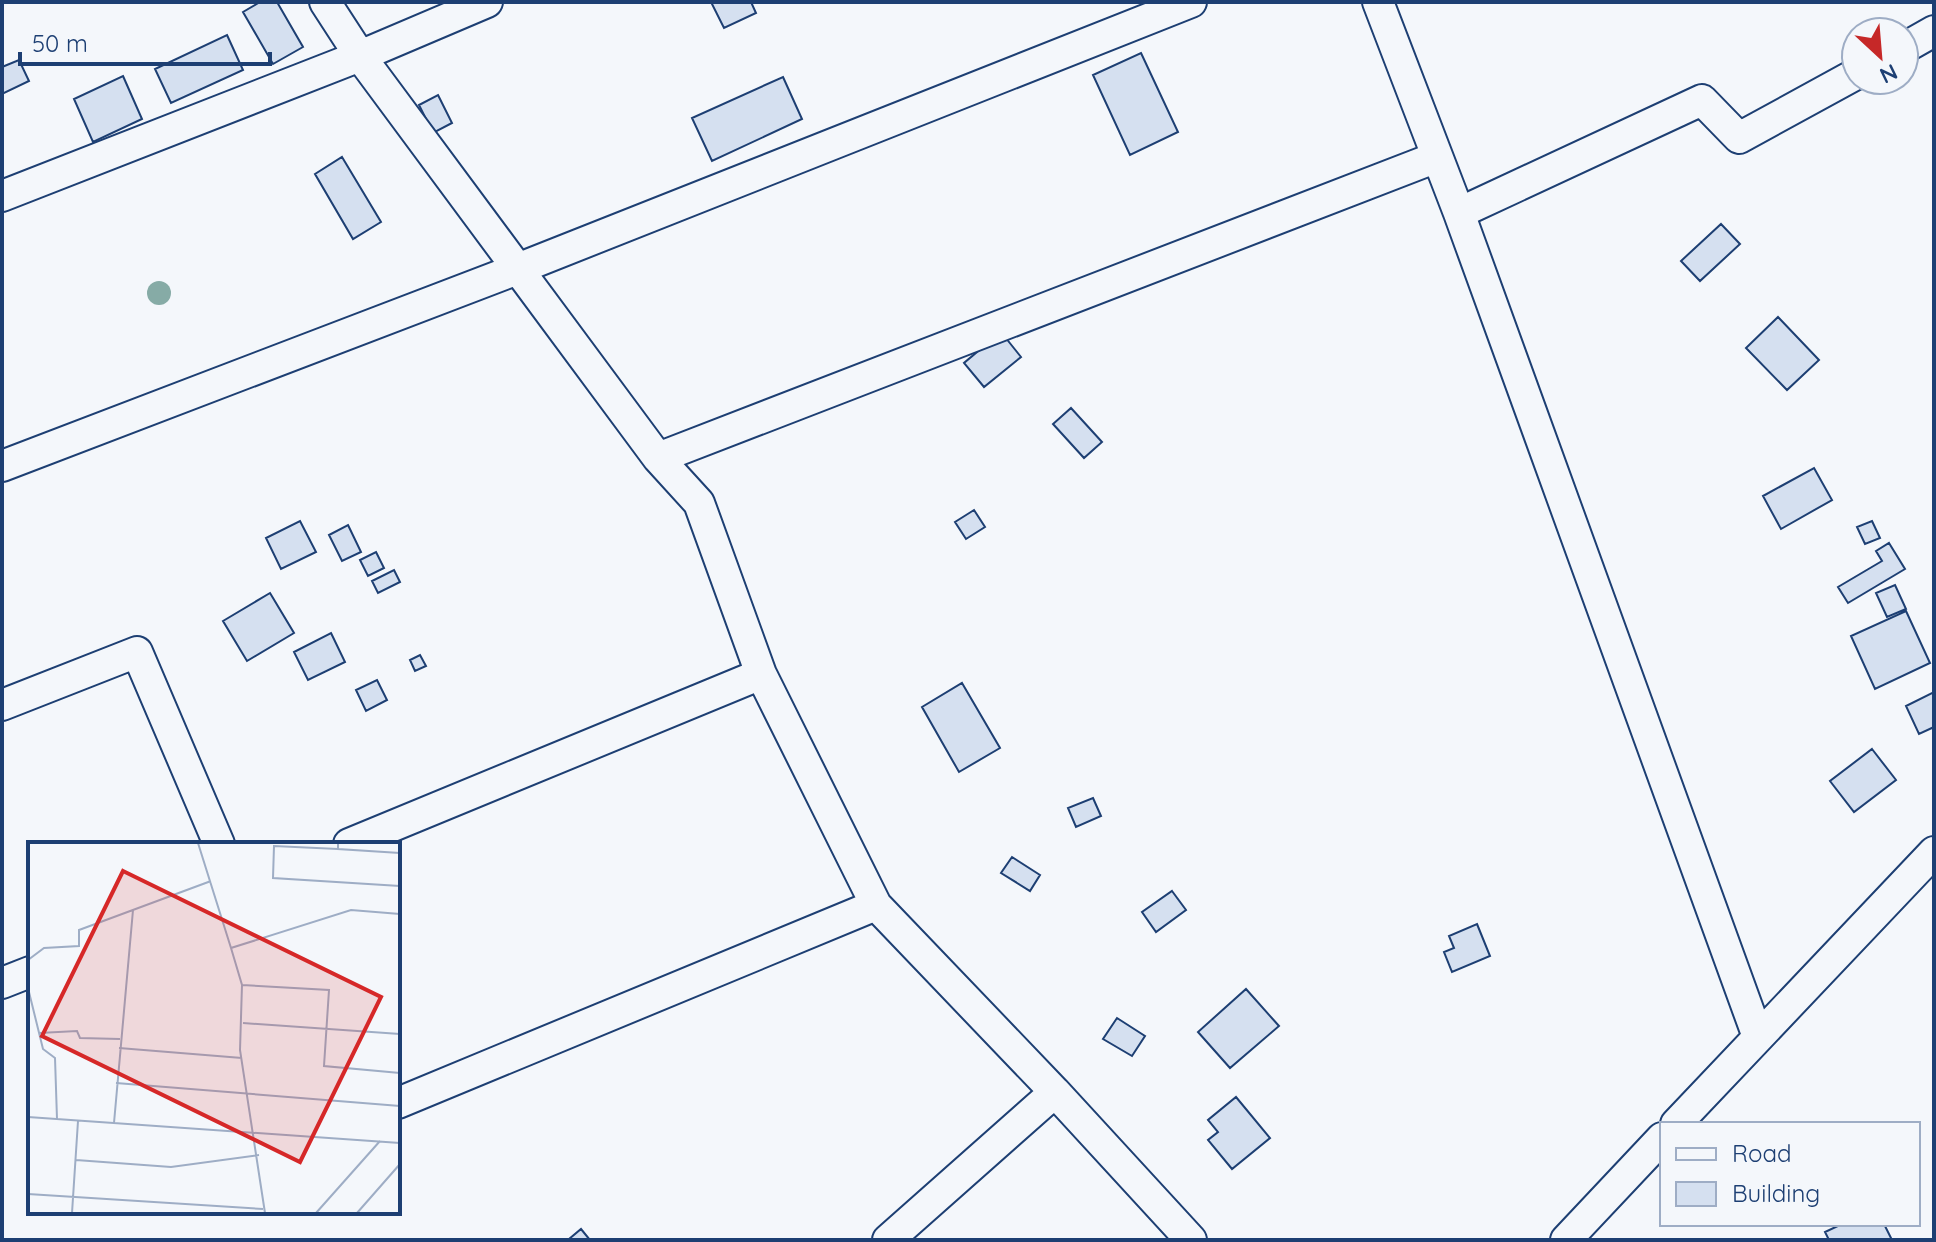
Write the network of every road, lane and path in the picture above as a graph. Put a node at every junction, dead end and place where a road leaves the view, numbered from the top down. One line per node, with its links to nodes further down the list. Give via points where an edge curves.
1 (325, 2): 5 (street)
2 (487, 2): 5 (street)
3 (1191, 2): 10 (street)
4 (1378, 2): 7 (street)
5 (360, 56): 8 (street); 10 (street)
6 (1840, 83): 9 (street, via 1739,138 1702,100)
7 (1437, 157): 9 (street); 11 (street)
8 (2, 196)
9 (1459, 213): 21 (street)
10 (520, 268): 11 (street); 12 (street)
11 (658, 458): 13 (street, via 699,503)
12 (2, 466)
13 (761, 674): 16 (street); 18 (street)
14 (2, 705): 15 (street, via 137,652)
15 (218, 842)
16 (354, 842)
17 (1934, 852): 21 (street)
18 (876, 905): 22 (street); 23 (street)
19 (28, 973): 20 (street)
20 (2, 983)
21 (1758, 1037): 24 (street)
22 (1055, 1092): 26 (street); 27 (street)
23 (400, 1102)
24 (1678, 1122)
25 (1660, 1140): 28 (street)
26 (888, 1240)
27 (1191, 1240)
28 (1566, 1240)

